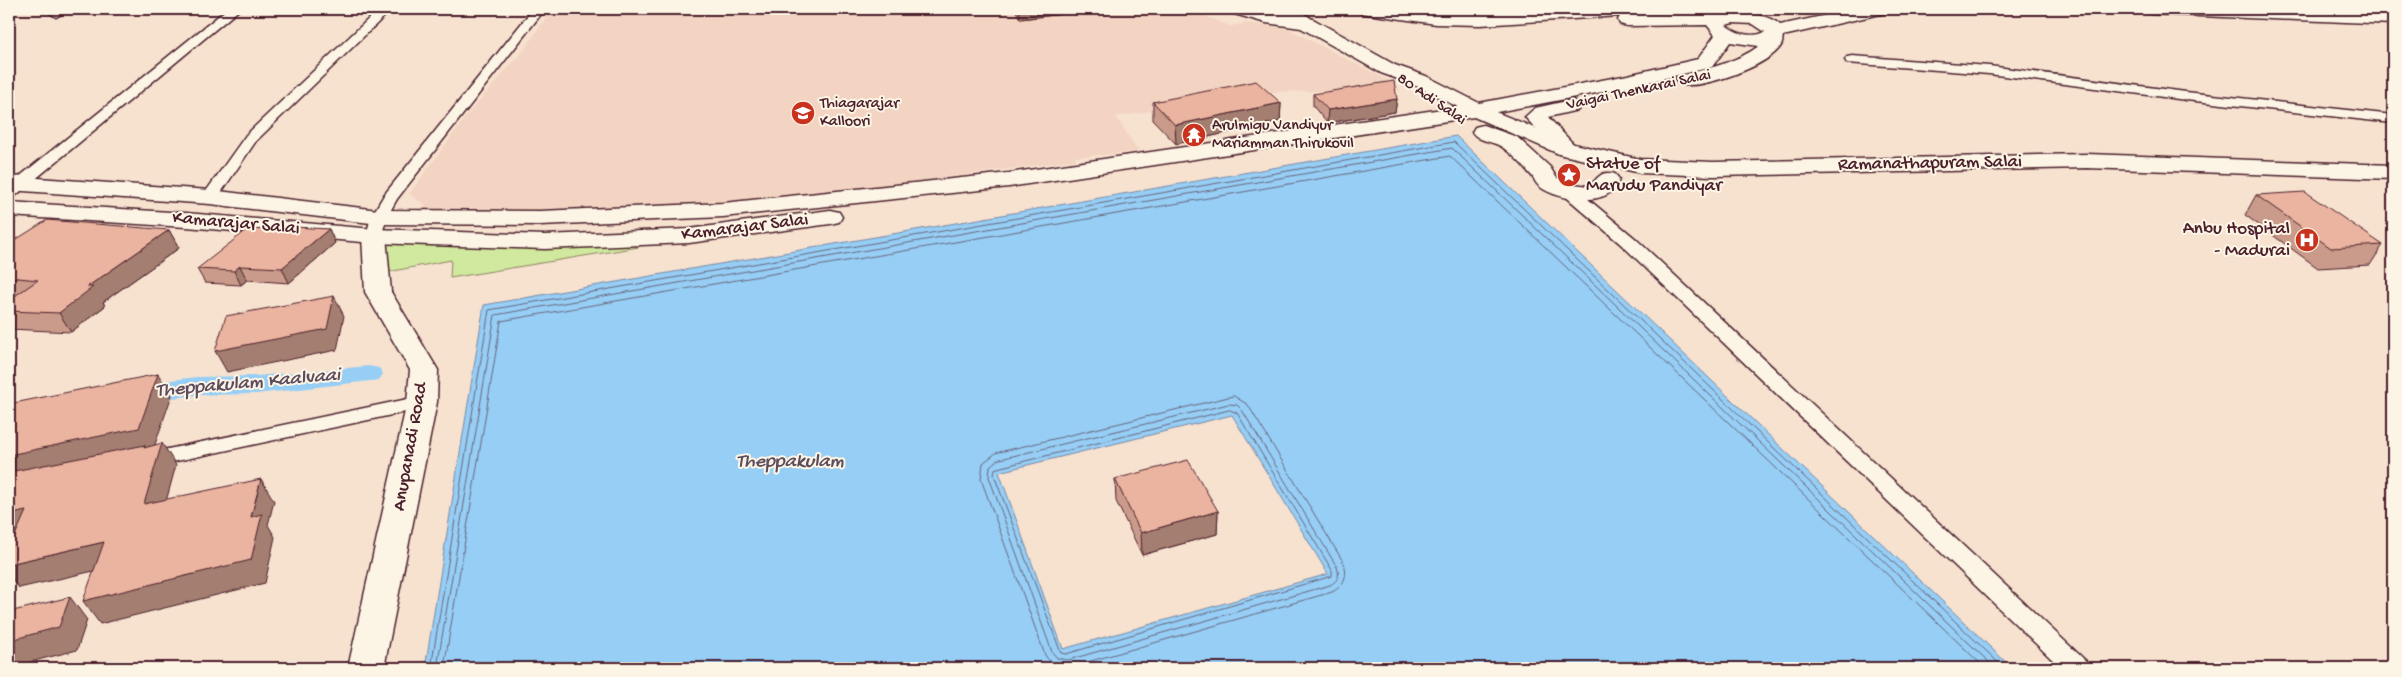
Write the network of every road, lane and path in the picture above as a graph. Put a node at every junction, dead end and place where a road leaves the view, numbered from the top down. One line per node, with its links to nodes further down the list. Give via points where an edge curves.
1 (234, 9): 26 (street)
2 (386, 9): 29 (street, via 251,138)
3 (539, 9): 31 (street, via 390,198)
4 (1237, 9): 14 (main road)
5 (1278, 9): 14 (main road, 80 Adi Salai)
6 (1367, 9): 11 (main road, via 1436,18)
7 (1647, 9): 11 (main road)
8 (1879, 9): 16 (main road)
9 (2152, 9): 13 (main road)
10 (1782, 11): 12 (main road)
11 (1531, 17): 15 (main road, via 1632,30)
12 (1749, 18): 15 (main road, via 1733,17); 16 (main road, via 1770,25)
13 (2393, 18)
14 (1306, 23): 18 (main road, 80 Adi Salai)
15 (1721, 27): 16 (main road, via 1749,39); 21 (main road, Vaigai Thenkarai Salai, via 1705,63)
16 (1773, 35): 22 (main road, Vaigai Thenkarai Salai, via 1770,48 1720,73 1537,114 1538,121)
17 (1852, 60): 20 (street, via 1988,70)
18 (1388, 69): 19 (main road, 80 Adi Salai, via 1403,85); 21 (main road, 80 Adi Salai, via 1419,80)
19 (1452, 115): 21 (main road, Kamarajar Salai); 31 (main road, Kamarajar Salai, via 1009,180 722,210)
20 (2393, 119)
21 (1476, 120): 22 (main road, Ramanathapuram Salai); 28 (main road, via 1509,142 1542,172 1552,186); 31 (main road, Kamarajar Salai, via 873,212 688,236 545,242)
22 (1567, 149): 23 (main road, Ramanathapuram Salai); 24 (main road)
23 (1640, 166): 24 (main road); 25 (main road, Ramanathapuram Salai, via 1713,169 2087,161)
24 (1599, 172): 27 (main road, Ramanathapuram Salai, via 2218,180); 28 (main road, via 1606,184 1597,191)
25 (2393, 172)
26 (12, 187): 29 (main road, Kamarajar Salai)
27 (2393, 189)
28 (1570, 192): 35 (street, via 1630,243)
29 (210, 197): 31 (main road, Kamarajar Salai)
30 (9, 209): 31 (main road, Kamarajar Salai, via 186,220)
31 (376, 226): 32 (main road, Anupanadi Road, via 378,292 424,370)
32 (422, 402): 33 (street); 34 (main road, Anupanadi Road)
33 (124, 465)
34 (366, 668)
35 (2077, 668)

